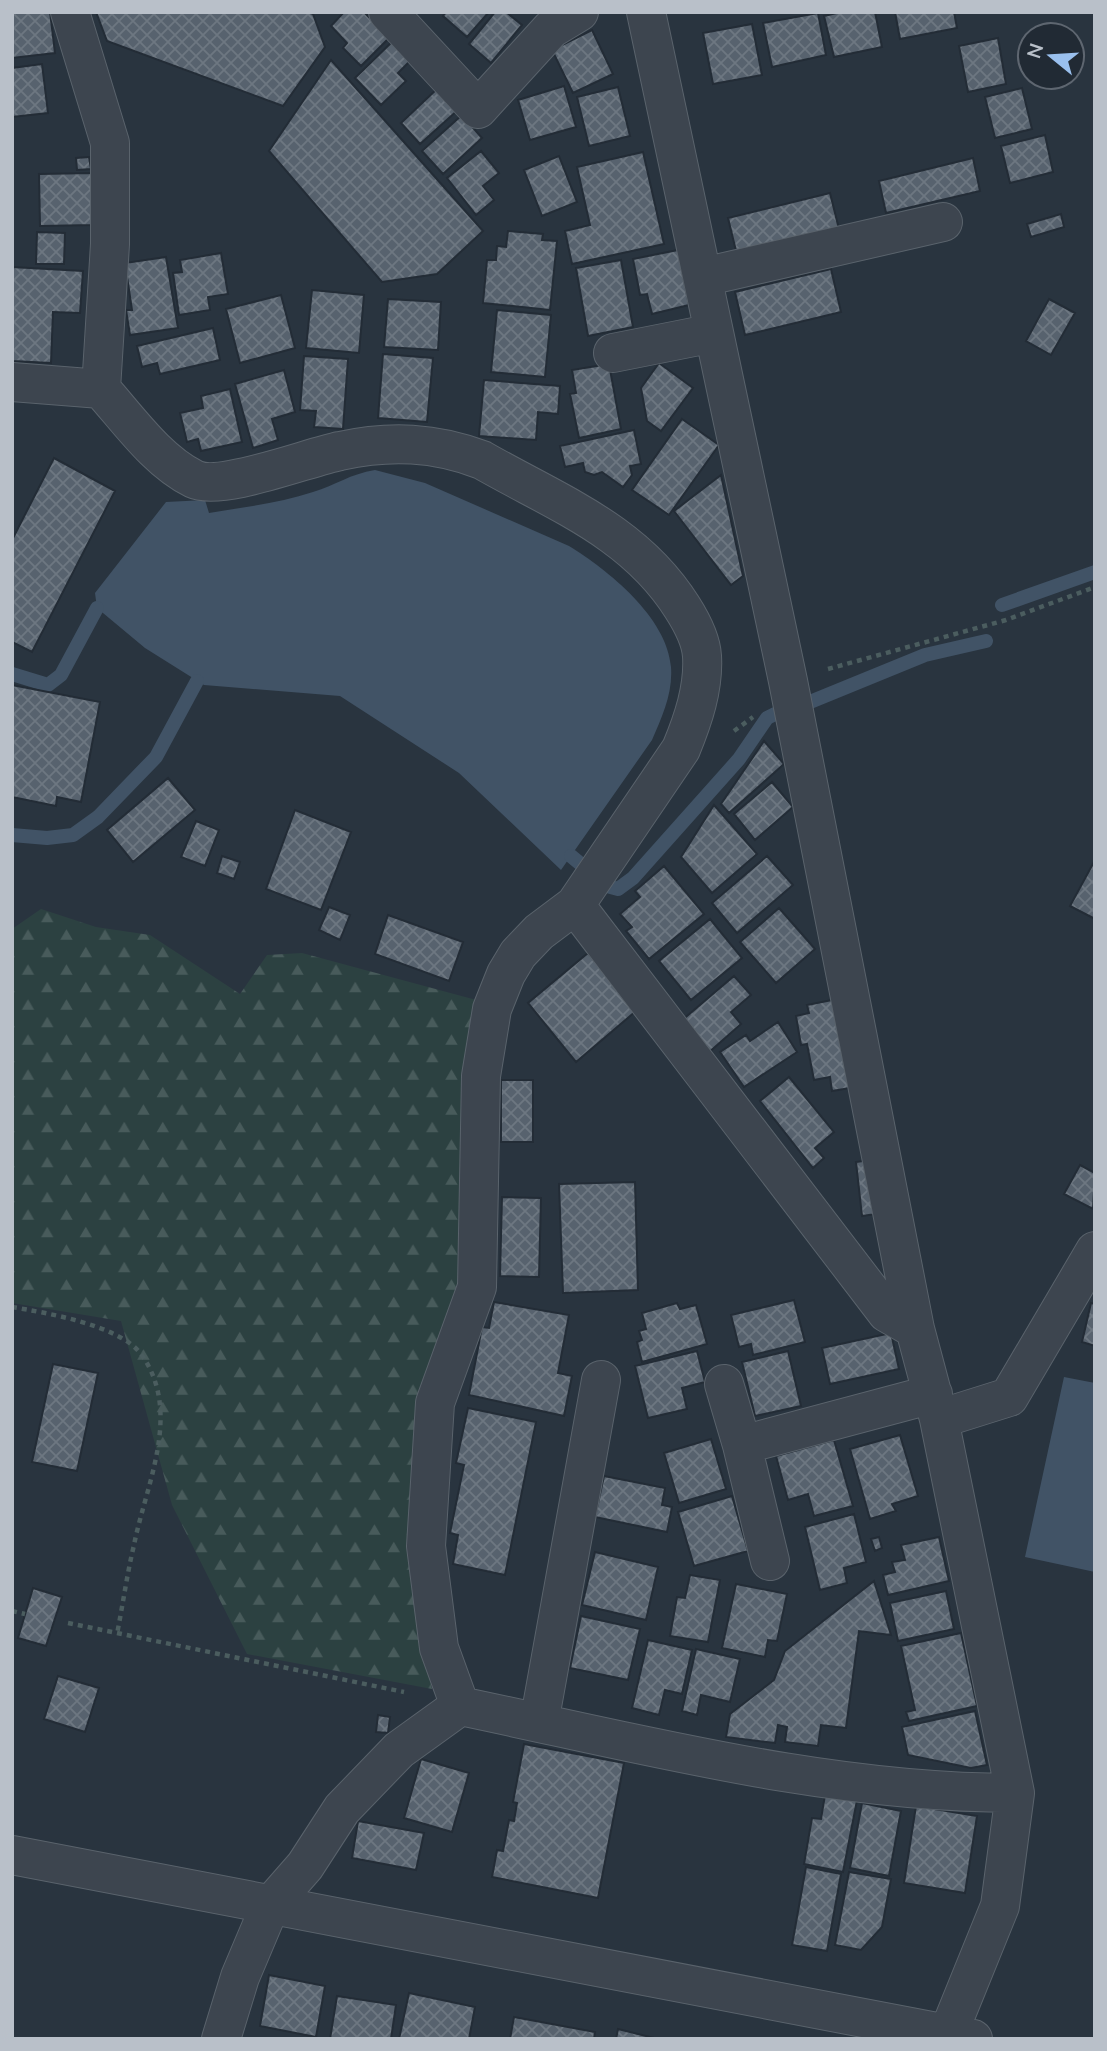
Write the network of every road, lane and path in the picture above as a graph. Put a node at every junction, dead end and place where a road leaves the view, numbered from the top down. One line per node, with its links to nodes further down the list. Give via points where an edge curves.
1 (70, 12): 10 (street, via 110,143)
2 (388, 12): 3 (street, via 478,109 551,29)
3 (579, 12)
4 (646, 12): 6 (street)
5 (943, 222): 6 (street)
6 (703, 277): 7 (street)
7 (714, 333): 8 (street); 12 (street)
8 (613, 353)
9 (12, 382): 10 (street)
10 (102, 389): 13 (street, via 162,455 195,480 212,482 292,466 341,450 430,444 482,460 607,528 644,559 675,595 697,635 702,655 698,702 681,749)
11 (1095, 587): 12 (path, via 1006,620)
12 (788, 681): 16 (street)
13 (575, 905): 16 (street, via 887,1313); 26 (street, via 539,932 506,974 492,1009 481,1076 477,1287 435,1403 426,1546 439,1648)
14 (1095, 1251): 19 (street, via 1009,1397)
15 (12, 1307): 25 (path, via 111,1332 140,1353 154,1383 161,1422 154,1477 134,1542)
16 (915, 1329): 19 (street)
17 (601, 1380): 27 (street)
18 (724, 1384): 20 (street)
19 (936, 1407): 20 (street); 28 (street)
20 (742, 1445): 21 (street)
21 (770, 1561)
22 (12, 1611): 23 (path)
23 (25, 1614)
24 (68, 1623): 25 (path)
25 (117, 1634): 26 (path)
26 (460, 1706): 27 (street); 30 (street, via 399,1750 352,1800)
27 (539, 1723): 28 (street, via 747,1767 944,1793)
28 (1015, 1793): 31 (street, via 1000,1906)
29 (12, 1856): 30 (street)
30 (270, 1906): 31 (street); 32 (street, via 240,1977)
31 (956, 2037)
32 (221, 2039)

